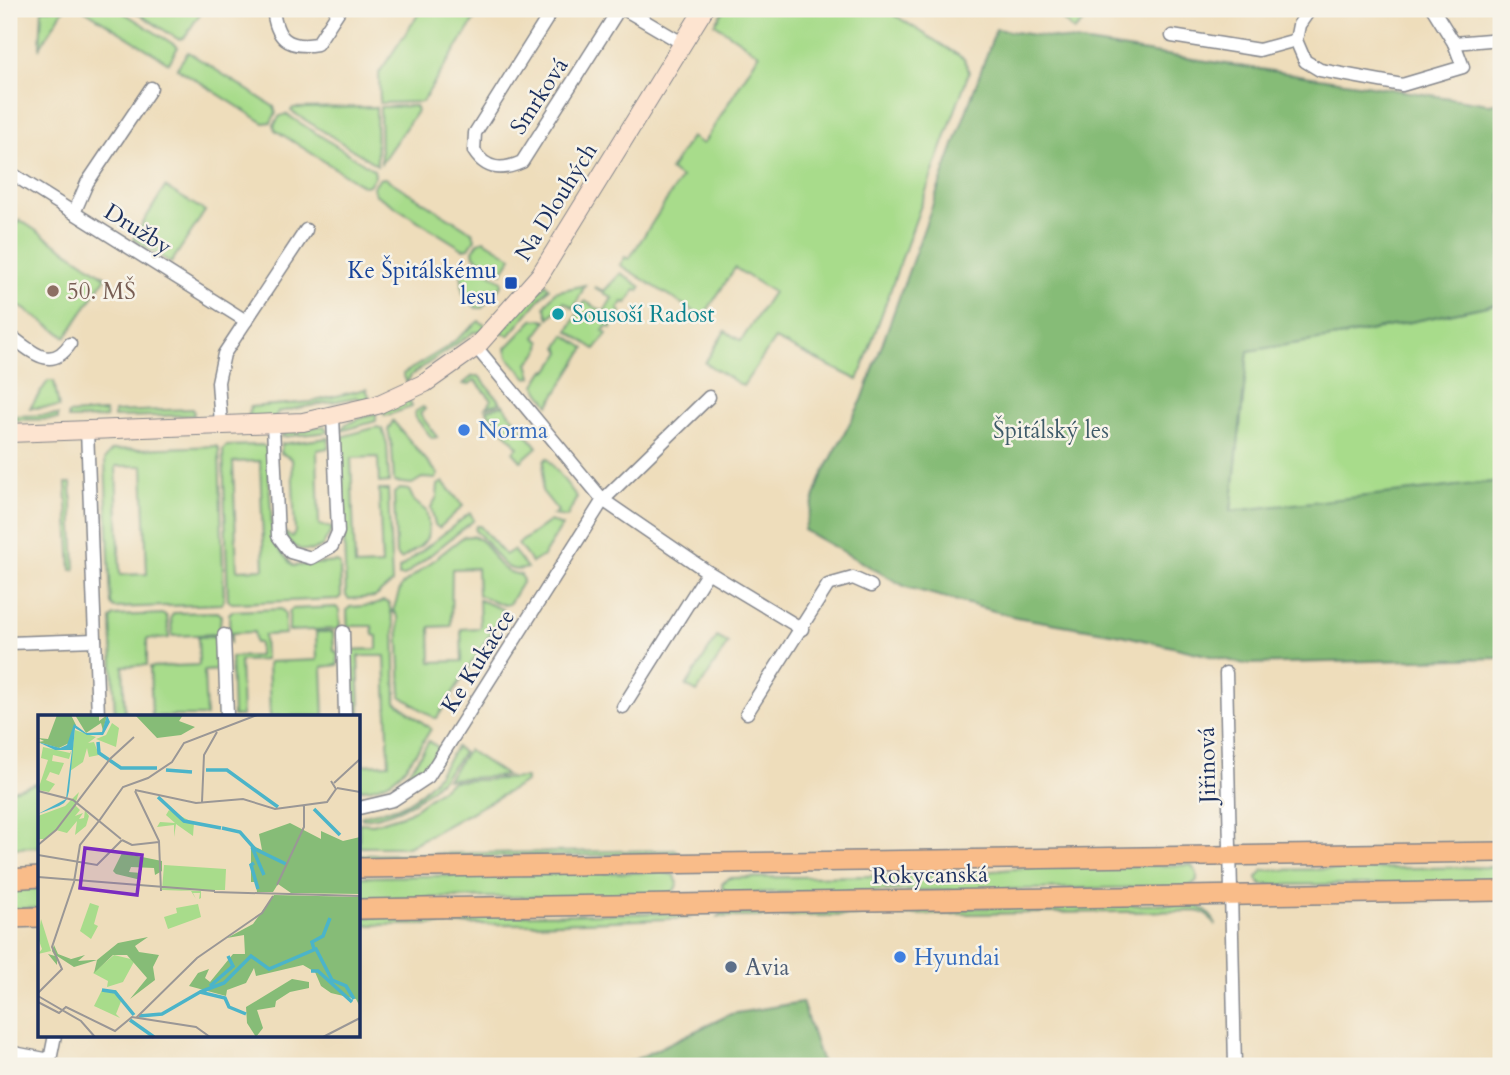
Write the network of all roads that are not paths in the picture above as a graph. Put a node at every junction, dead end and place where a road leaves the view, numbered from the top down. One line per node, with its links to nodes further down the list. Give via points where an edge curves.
1 (273, 9): 2 (street, via 275,28 301,47 317,44)
2 (340, 9)
3 (553, 9): 4 (street, Smrková, via 475,133 474,151 488,165 504,168 522,162)
4 (622, 9): 11 (street, Smrková)
5 (704, 9): 11 (street, Na Dlouhých)
6 (1310, 9): 10 (street)
7 (1433, 9): 12 (street)
8 (1171, 36): 10 (street, via 1259,50)
9 (1501, 39): 12 (street)
10 (1296, 40): 12 (street, via 1305,61 1320,70 1402,85 1462,67)
11 (682, 43): 20 (street, Na Dlouhých, via 546,267)
12 (1454, 43)
13 (151, 88): 15 (street, via 87,183)
14 (9, 172): 15 (street, Družby)
15 (74, 213): 17 (street, Družby)
16 (306, 230): 17 (street)
17 (246, 321): 23 (street, via 224,354 220,369)
18 (9, 335): 19 (street, via 52,360 63,355)
19 (70, 344)
20 (476, 347): 22 (street, Na Dlouhých, via 398,397); 27 (street)
21 (709, 397): 27 (street, Ke Kukačce)
22 (333, 416): 24 (street, Na Dlouhých); 24 (street, via 338,532 332,546 311,558 290,552 278,536)
23 (221, 424): 24 (street, Na Dlouhých); 25 (street, Na Dlouhých)
24 (273, 425)
25 (87, 430): 26 (street, Na Dlouhých); 33 (street)
26 (9, 433)
27 (603, 500): 28 (street); 41 (street, Ke Kukačce, via 437,766 405,794)
28 (708, 572): 30 (street); 36 (street)
29 (871, 586): 30 (street, via 853,578 828,585)
30 (802, 629): 37 (street)
31 (343, 632): 40 (street)
32 (225, 635): 39 (street)
33 (95, 640): 34 (street); 38 (street)
34 (9, 643)
35 (1226, 673): 43 (street, Jiřinová)
36 (623, 707)
37 (747, 713)
38 (98, 715)
39 (227, 715)
40 (345, 715)
41 (360, 807)
42 (1501, 852): 43 (main road, Rokycanská)
43 (1230, 856): 44 (main road, Rokycanská); 48 (street, Jiřinová)
44 (360, 868)
45 (38, 877): 46 (main road)
46 (9, 878)
47 (1501, 891): 48 (main road, Rokycanská)
48 (1231, 895): 49 (main road, Rokycanská); 55 (street, Jiřinová)
49 (360, 909)
50 (38, 917): 51 (main road)
51 (9, 918)
52 (55, 1036): 54 (street)
53 (9, 1052): 54 (street)
54 (49, 1063)
55 (1235, 1066)

